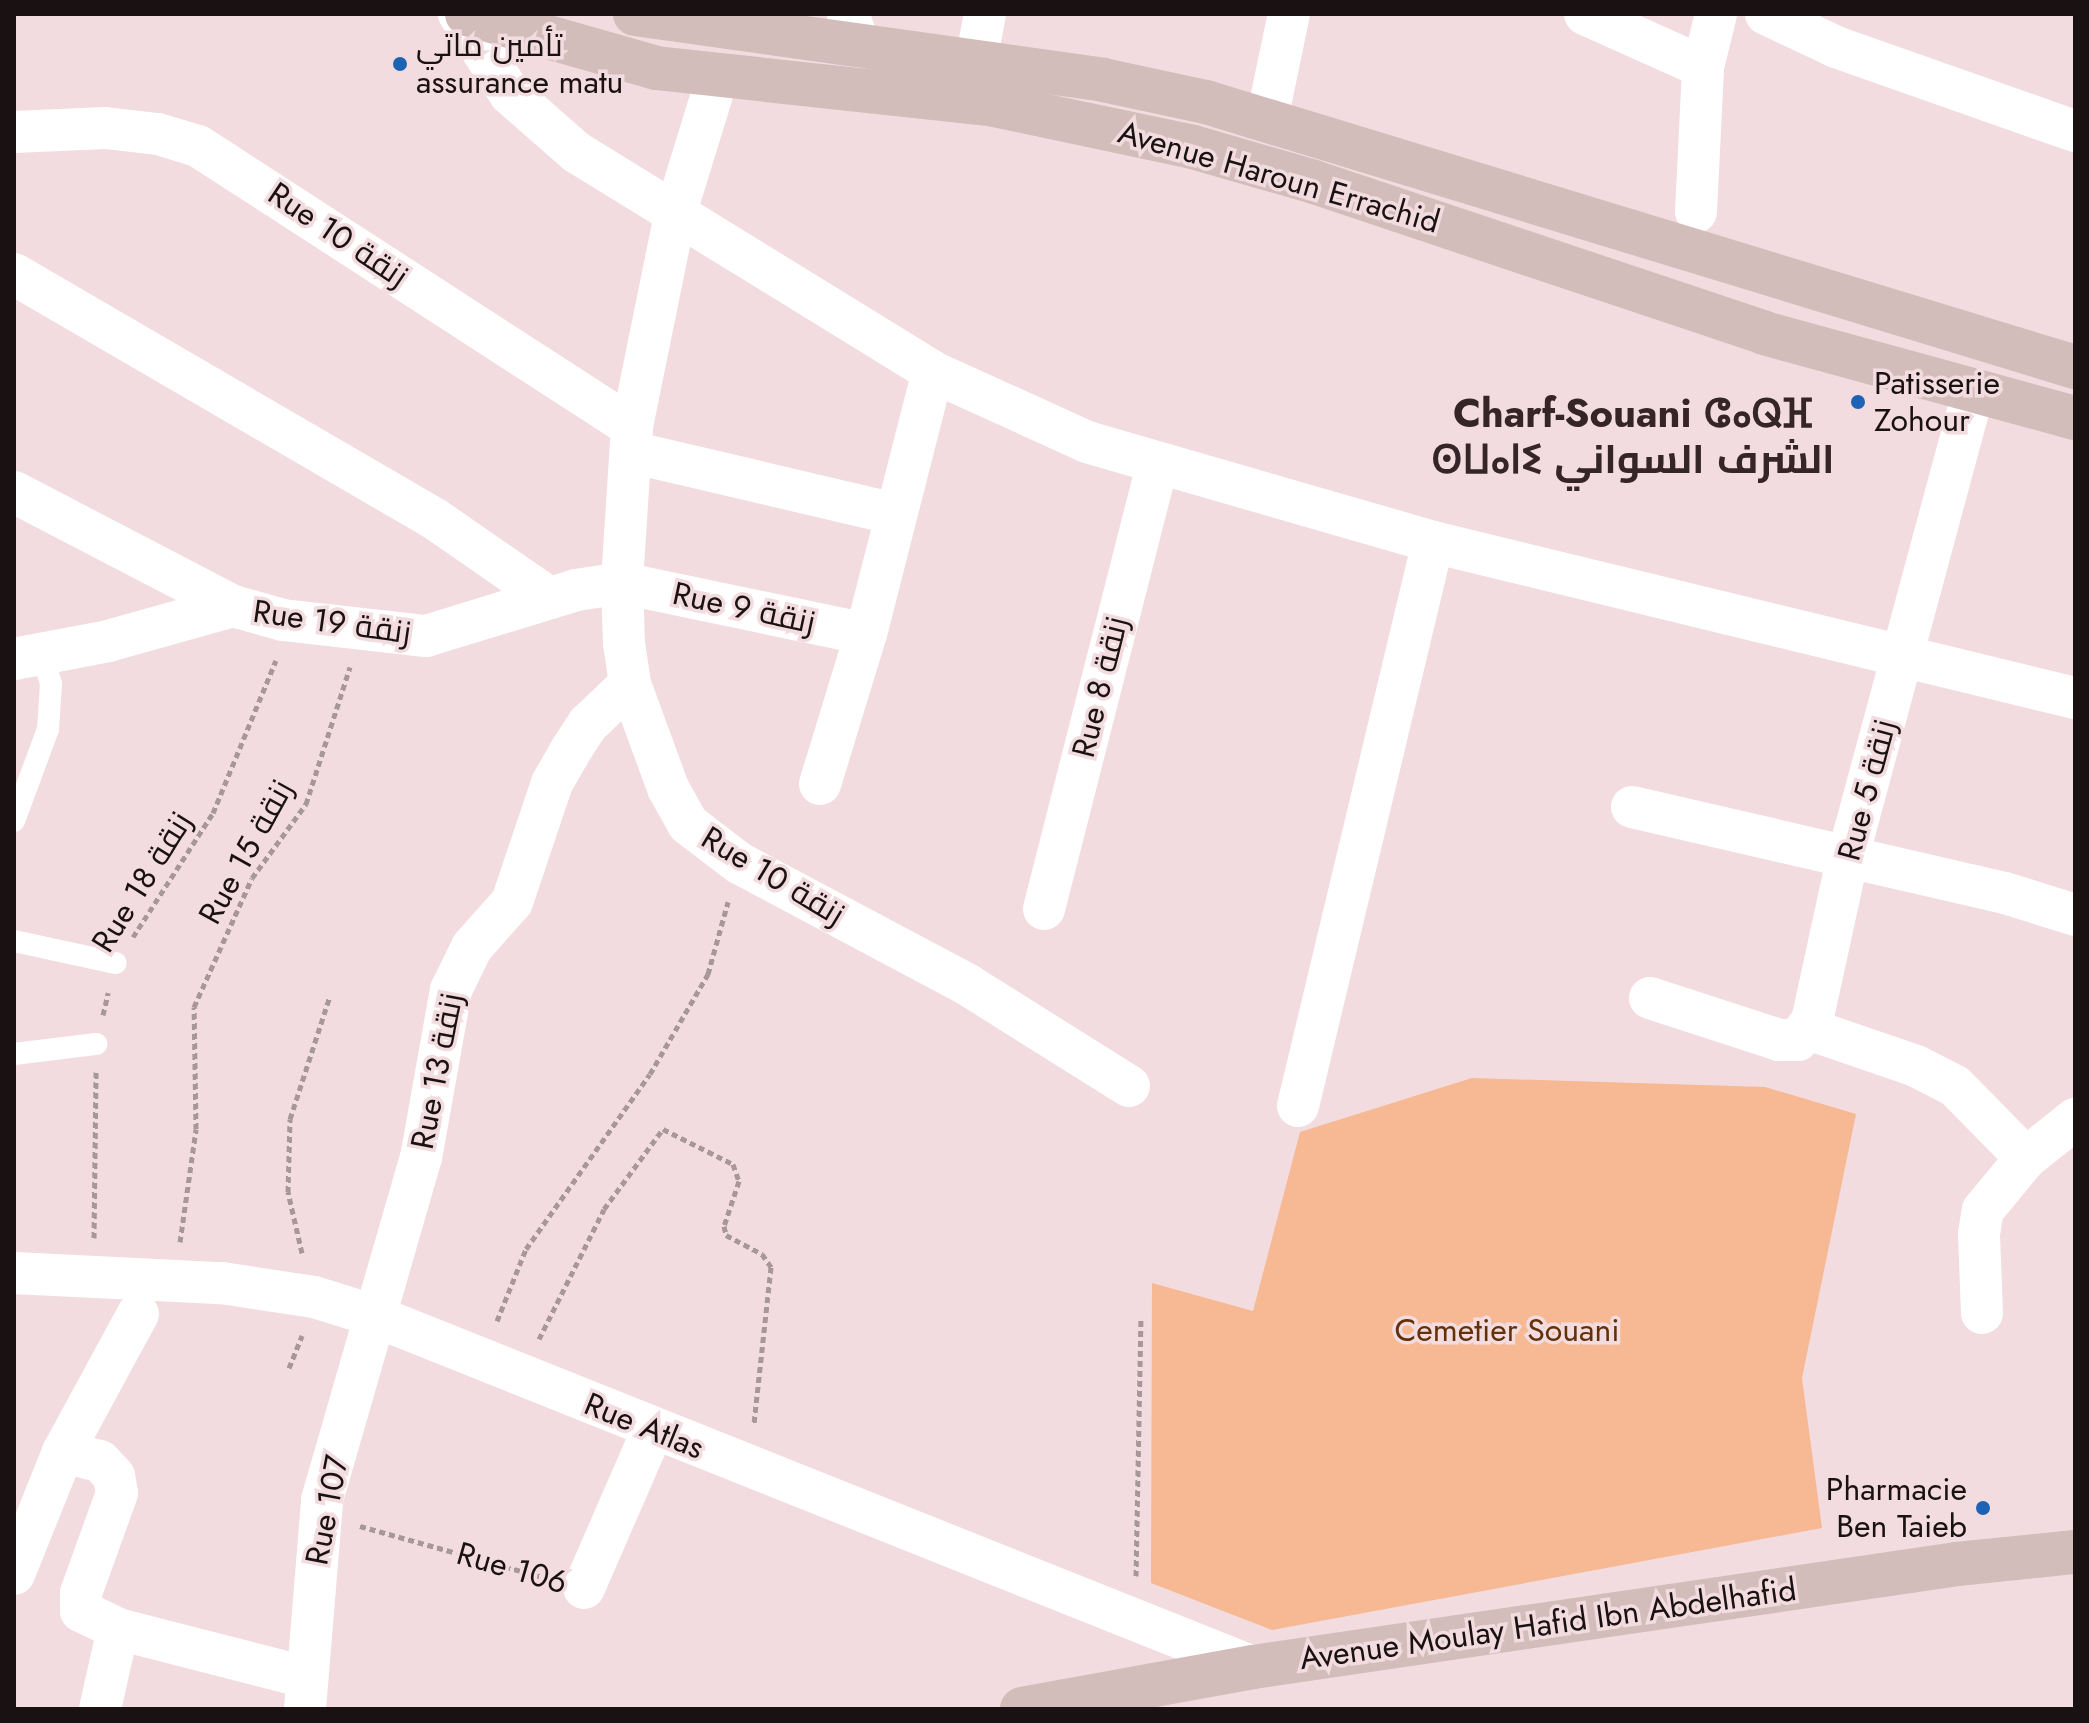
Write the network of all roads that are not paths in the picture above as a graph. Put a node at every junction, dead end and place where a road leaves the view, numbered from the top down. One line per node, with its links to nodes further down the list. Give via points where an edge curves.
1 (459, 14): 18 (street, via 492,72 538,122)
2 (467, 14): 13 (main road, Avenue Haroun Errachid, via 656,68)
3 (635, 14): 9 (main road, Avenue Haroun Errachid)
4 (985, 14): 11 (street)
5 (1289, 14): 14 (street)
6 (1585, 14): 12 (street)
7 (1716, 14): 12 (street)
8 (1766, 14): 15 (street, via 1836,47)
9 (690, 19): 10 (main road, Avenue Haroun Errachid)
10 (854, 31): 11 (main road, Avenue Haroun Errachid)
11 (976, 61): 14 (main road, Avenue Haroun Errachid, via 1103,80)
12 (1703, 67): 17 (street)
13 (718, 75): 18 (street, Rue 10 زنقة); 22 (main road, Avenue Haroun Errachid, via 994,105 1193,147 1314,182 1764,333)
14 (1267, 119): 20 (main road, Avenue Haroun Errachid)
15 (2075, 131)
16 (14, 132): 24 (street, Rue 10 زنقة, via 105,128 158,134 198,146)
17 (1696, 212)
18 (675, 215): 21 (street); 24 (street, Rue 10 زنقة)
19 (14, 274): 30 (street, via 435,519)
20 (2075, 367)
21 (933, 372): 25 (street, via 1087,442); 27 (street)
22 (1974, 389): 23 (main road, Avenue Haroun Errachid); 33 (street, Rue 5 زنقة)
23 (2075, 418)
24 (631, 440): 27 (street); 29 (street, Rue 10 زنقة)
25 (1157, 466): 28 (street); 41 (street, Rue 8 زنقة)
26 (14, 492): 31 (street, Rue 19 زنقة)
27 (896, 514): 32 (street)
28 (1433, 542): 33 (street); 50 (street)
29 (622, 583): 30 (street, Rue 19 زنقة); 32 (street, Rue 9 زنقة); 35 (street, Rue 10 زنقة)
30 (549, 598): 31 (street, Rue 19 زنقة, via 455,630 414,636 283,620)
31 (233, 606): 34 (street)
32 (866, 634): 37 (street)
33 (1903, 656): 36 (street); 40 (street, Rue 5 زنقة)
34 (28, 658): 39 (lane, via 51,684 48,729)
35 (630, 684): 49 (street, Rue 10 زنقة, via 680,814 739,863 968,985); 56 (street, Rue 13 زنقة, via 588,724 569,753 552,783 507,910 459,968 421,1158)
36 (2075, 698)
37 (820, 784)
38 (1632, 807): 40 (street)
39 (14, 821)
40 (1847, 860): 42 (street, via 2005,893); 46 (street, Rue 5 زنقة)
41 (1044, 909)
42 (2075, 915)
43 (14, 941): 44 (lane)
44 (116, 963)
45 (1650, 998): 46 (street, via 1779,1040 1798,1040)
46 (1808, 1029): 52 (street, via 1916,1066 1955,1086)
47 (96, 1044): 48 (lane)
48 (14, 1054)
49 (1129, 1086)
50 (1298, 1106)
51 (2075, 1119): 52 (street)
52 (2026, 1158): 54 (street, via 1983,1210)
53 (14, 1273): 56 (street, Rue Atlas, via 175,1279 314,1297)
54 (1982, 1313)
55 (138, 1314): 58 (street)
56 (372, 1315): 57 (street, Rue Atlas); 64 (street, Rue 107, via 320,1515)
57 (653, 1429): 61 (street, Rue 106); 63 (street, Rue Atlas)
58 (63, 1452): 60 (street); 62 (street, via 100,1461 114,1476 117,1493 79,1600 86,1615)
59 (2075, 1552): 63 (main road, Avenue Moulay Hafid Ibn Abdelhafid)
60 (14, 1574)
61 (584, 1588)
62 (118, 1629): 64 (street); 66 (street)
63 (1253, 1667): 65 (main road, Avenue Moulay Hafid Ibn Abdelhafid)
64 (305, 1693)
65 (1125, 1701): 67 (main road, Avenue Moulay Hafid Ibn Abdelhafid)
66 (100, 1709)
67 (1022, 1709)

